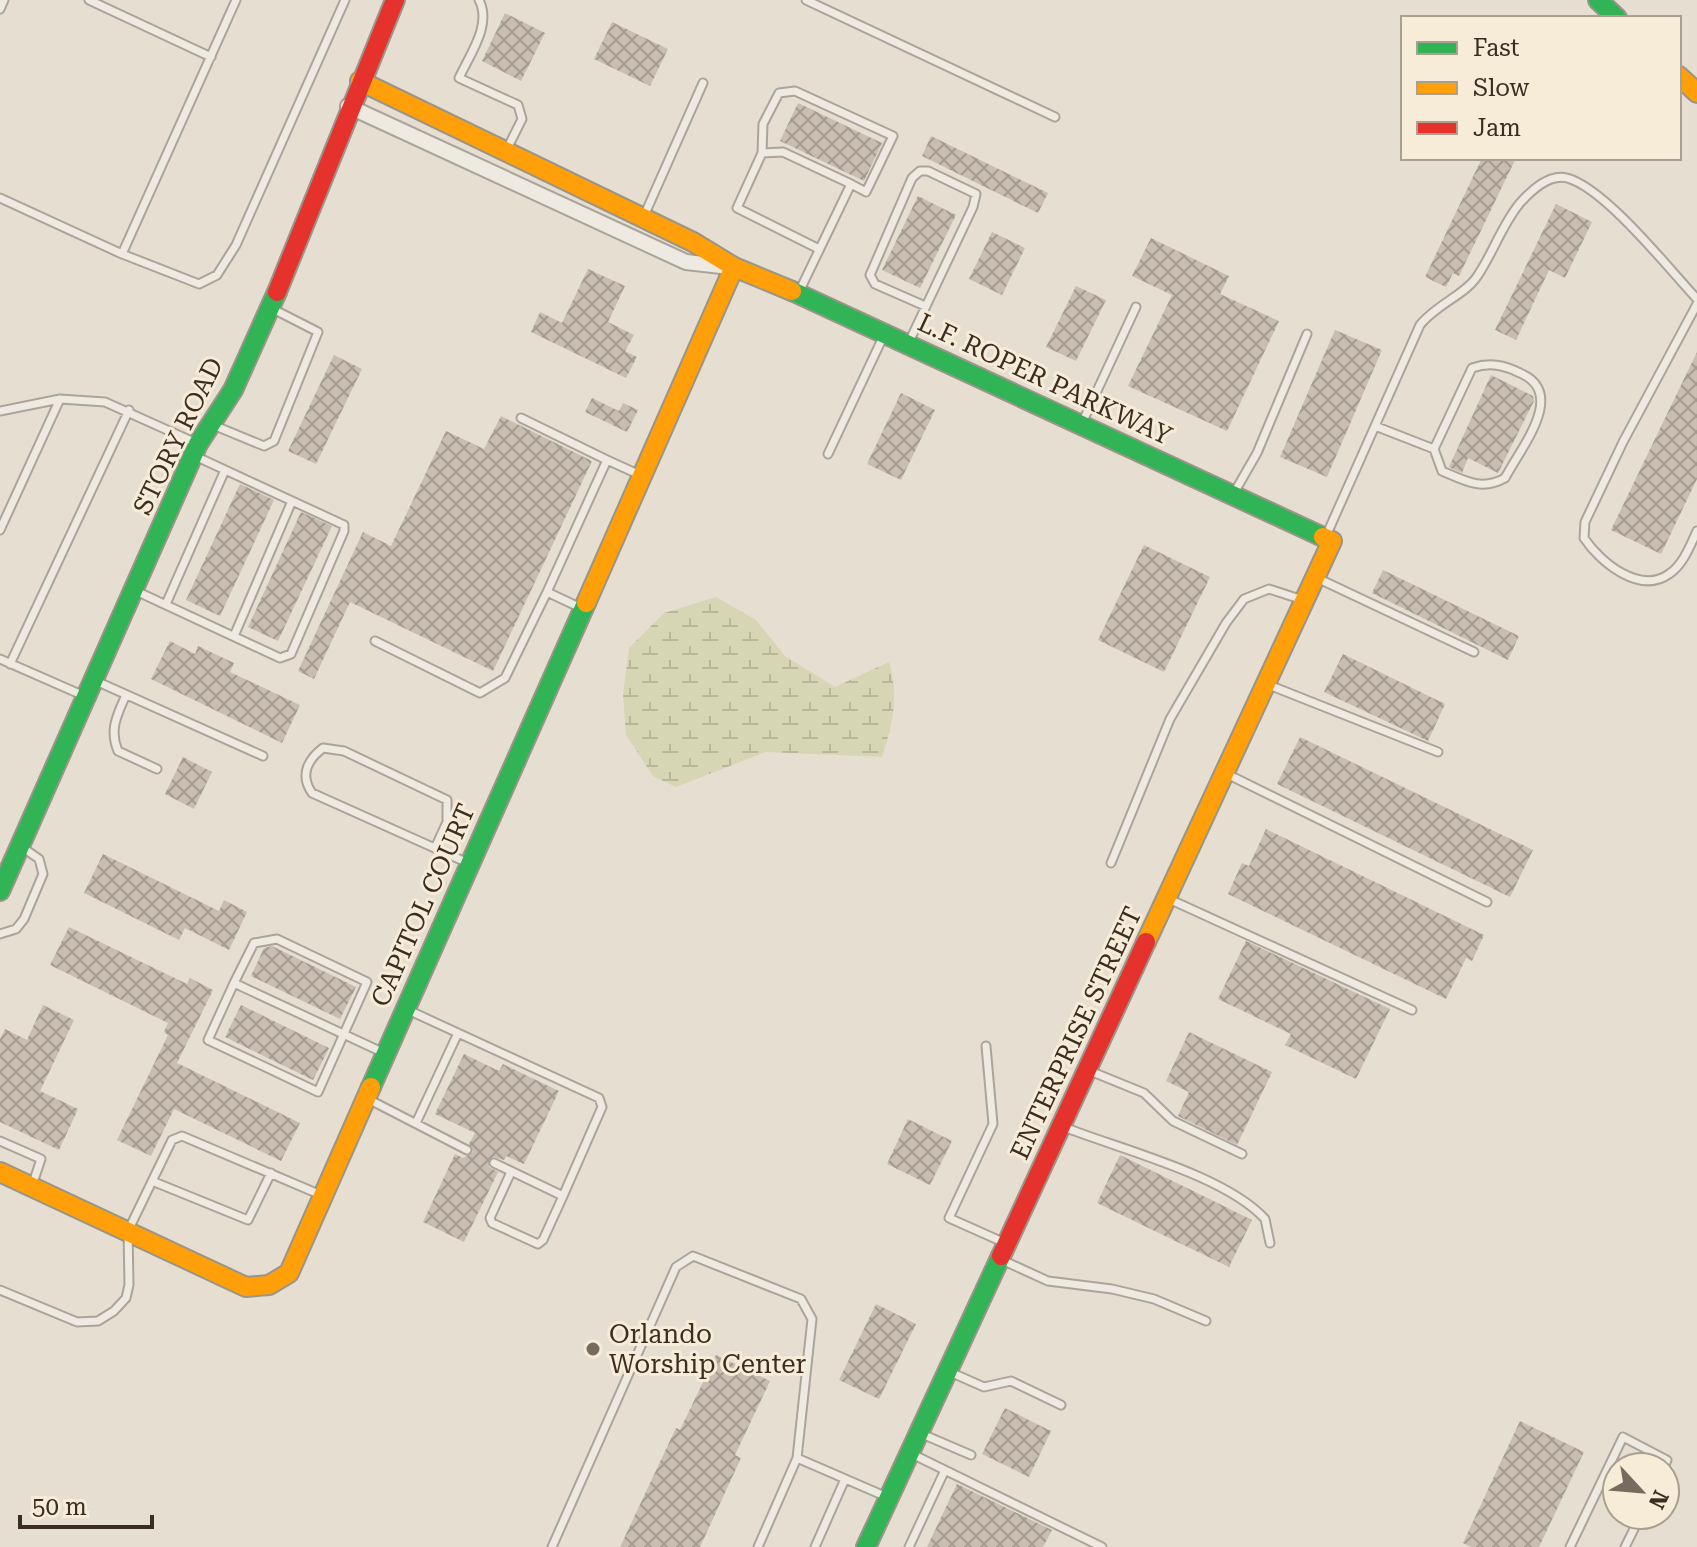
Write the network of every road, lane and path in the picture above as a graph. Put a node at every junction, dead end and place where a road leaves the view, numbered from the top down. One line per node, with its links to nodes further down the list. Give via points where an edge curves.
1 (4, 0): 9 (lane)
2 (89, 0): 11 (lane)
3 (236, 0): 11 (lane)
4 (345, 0): 24 (lane, via 236,245 217,275 199,284)
5 (395, 0): 13 (main road, STORY ROAD)
6 (479, 0): 18 (lane, via 485,12 482,28 459,78 518,105 522,119)
7 (806, 0): 17 (lane)
8 (1598, 0): 10 (main road)
9 (0, 9)
10 (1615, 16)
11 (211, 57): 24 (lane)
12 (1681, 78): 15 (main road)
13 (360, 81): 16 (main road, STORY ROAD); 18 (main road, L.F. ROPER PARKWAY)
14 (703, 83): 22 (lane)
15 (1697, 93)
16 (348, 106): 25 (street, L.F. ROPER PARKWAY, via 686,262); 30 (main road, STORY ROAD)
17 (1055, 117)
18 (506, 151): 22 (main road, L.F. ROPER PARKWAY)
19 (762, 153): 20 (lane, via 783,152); 20 (lane, via 763,124 779,93 795,91 893,136 866,192); 23 (lane, via 737,208)
20 (851, 184): 23 (lane)
21 (0, 198): 24 (lane)
22 (643, 218): 25 (main road, L.F. ROPER PARKWAY)
23 (819, 249): 26 (lane)
24 (122, 254)
25 (734, 267): 26 (main road, L.F. ROPER PARKWAY); 46 (main road, CAPITOL COURT)
26 (798, 294): 31 (main road, L.F. ROPER PARKWAY)
27 (1697, 302): 40 (lane, via 1623,218 1566,177 1547,180 1521,203 1475,280 1432,309 1420,325); 50 (lane, via 1617,455 1585,522 1584,538 1604,562 1651,581 1679,565)
28 (925, 306): 28 (lane, via 976,194 920,171 912,178 870,275 875,284); 33 (lane)
29 (1136, 307): 39 (lane)
30 (271, 308): 38 (main road, STORY ROAD); 38 (lane, via 318,332 274,441 264,446)
31 (885, 333): 33 (main road, L.F. ROPER PARKWAY); 43 (lane)
32 (1307, 334): 47 (lane, via 1257,453)
33 (908, 344): 39 (main road, L.F. ROPER PARKWAY)
34 (60, 399): 35 (lane, via 105,402); 36 (lane); 49 (lane)
35 (129, 410): 42 (lane); 62 (lane)
36 (0, 411)
37 (521, 418): 44 (lane)
38 (213, 425): 42 (main road, STORY ROAD)
39 (1082, 425): 47 (main road, L.F. ROPER PARKWAY)
40 (1375, 426): 41 (lane); 51 (lane)
41 (1434, 449): 41 (lane, via 1472,368 1511,368 1535,379 1541,388 1540,411 1505,478 1481,486 1442,471)
42 (196, 450): 45 (lane); 53 (main road, STORY ROAD)
43 (828, 454)
44 (607, 460): 46 (lane); 54 (lane)
45 (225, 470): 48 (lane); 56 (lane)
46 (642, 476): 57 (main road, CAPITOL COURT)
47 (1233, 495): 51 (main road, L.F. ROPER PARKWAY)
48 (292, 501): 58 (lane); 58 (lane, via 344,525 297,641 291,654 280,658)
49 (0, 530)
50 (1697, 531)
51 (1329, 539): 52 (main road, ENTERPRISE STREET)
52 (1315, 578): 55 (main road, ENTERPRISE STREET); 60 (lane)
53 (134, 590): 56 (lane); 64 (main road, STORY ROAD)
54 (547, 592): 57 (lane); 59 (lane, via 505,678 480,693)
55 (1305, 600): 63 (main road, ENTERPRISE STREET); 72 (lane, via 1269,589 1244,599 1226,623 1170,719)
56 (166, 604): 58 (lane)
57 (583, 608): 73 (main road, CAPITOL COURT)
58 (234, 636)
59 (375, 641)
60 (1474, 652)
61 (0, 659): 62 (lane)
62 (10, 664): 64 (lane)
63 (1266, 684): 66 (lane); 69 (main road, ENTERPRISE STREET)
64 (90, 688): 65 (lane); 70 (main road, STORY ROAD)
65 (126, 695): 67 (lane); 68 (lane, via 113,724 118,751)
66 (1438, 752)
67 (263, 756)
68 (157, 769)
69 (1225, 773): 75 (main road, ENTERPRISE STREET); 76 (lane)
70 (20, 846): 74 (main road, STORY ROAD); 77 (lane, via 35,854 43,874 24,919 16,929)
71 (435, 848): 71 (lane, via 312,793 305,771 317,753 323,748 344,751 447,800 447,822); 73 (lane)
72 (1111, 863)
73 (470, 864): 79 (main road, CAPITOL COURT)
74 (0, 891)
75 (1167, 898): 80 (lane); 85 (main road, ENTERPRISE STREET)
76 (1487, 902)
77 (0, 934)
78 (234, 983): 82 (lane); 82 (lane, via 254,943 277,939 367,982); 82 (lane, via 208,1040 318,1092)
79 (406, 1009): 81 (lane); 84 (main road, CAPITOL COURT)
80 (1412, 1010)
81 (458, 1033): 87 (lane); 99 (lane, via 599,1098 602,1107)
82 (345, 1035): 84 (lane)
83 (986, 1046): 102 (lane, via 993,1124 949,1218)
84 (386, 1054): 86 (main road, CAPITOL COURT)
85 (1088, 1071): 88 (main road, ENTERPRISE STREET); 91 (lane, via 1144,1093 1173,1121)
86 (366, 1098): 87 (lane); 98 (main road, CAPITOL COURT)
87 (416, 1123): 90 (lane)
88 (1062, 1126): 101 (lane, via 1130,1148 1232,1194 1265,1219); 102 (main road, ENTERPRISE STREET)
89 (0, 1141): 97 (lane, via 41,1159)
90 (467, 1150)
91 (1242, 1154)
92 (494, 1163): 94 (lane)
93 (0, 1172): 97 (main road, CAPITOL COURT)
94 (511, 1172): 99 (lane); 99 (lane, via 492,1223 538,1244)
95 (271, 1173): 96 (lane, via 182,1136 172,1140); 96 (lane, via 248,1220); 98 (lane)
96 (152, 1181): 100 (lane)
97 (31, 1186): 100 (main road, CAPITOL COURT)
98 (323, 1196): 100 (main road, CAPITOL COURT, via 289,1273 269,1285 246,1287)
99 (563, 1196)
100 (128, 1231): 103 (lane, via 126,1298 98,1321 77,1322)
101 (1270, 1243)
102 (1004, 1252): 104 (lane, via 1048,1281 1154,1299); 105 (main road, ENTERPRISE STREET)
103 (0, 1290)
104 (1206, 1321)
105 (948, 1371): 106 (lane, via 984,1387 1011,1381); 107 (main road, ENTERPRISE STREET)
106 (1061, 1405)
107 (919, 1432): 110 (main road, ENTERPRISE STREET); 111 (lane)
108 (1616, 1451): 109 (lane, via 1623,1437)
109 (1650, 1451)
110 (910, 1453): 113 (lane); 116 (main road, ENTERPRISE STREET)
111 (971, 1455)
112 (797, 1458): 114 (lane); 117 (lane, via 812,1319 801,1299 693,1256 676,1267); 118 (lane)
113 (945, 1470): 121 (lane); 122 (lane)
114 (845, 1479): 116 (lane); 119 (lane)
115 (1601, 1483): 123 (lane)
116 (889, 1498): 120 (main road, ENTERPRISE STREET)
117 (552, 1547)
118 (758, 1547)
119 (815, 1547)
120 (866, 1547)
121 (909, 1547)
122 (1102, 1547)
123 (1570, 1547)

